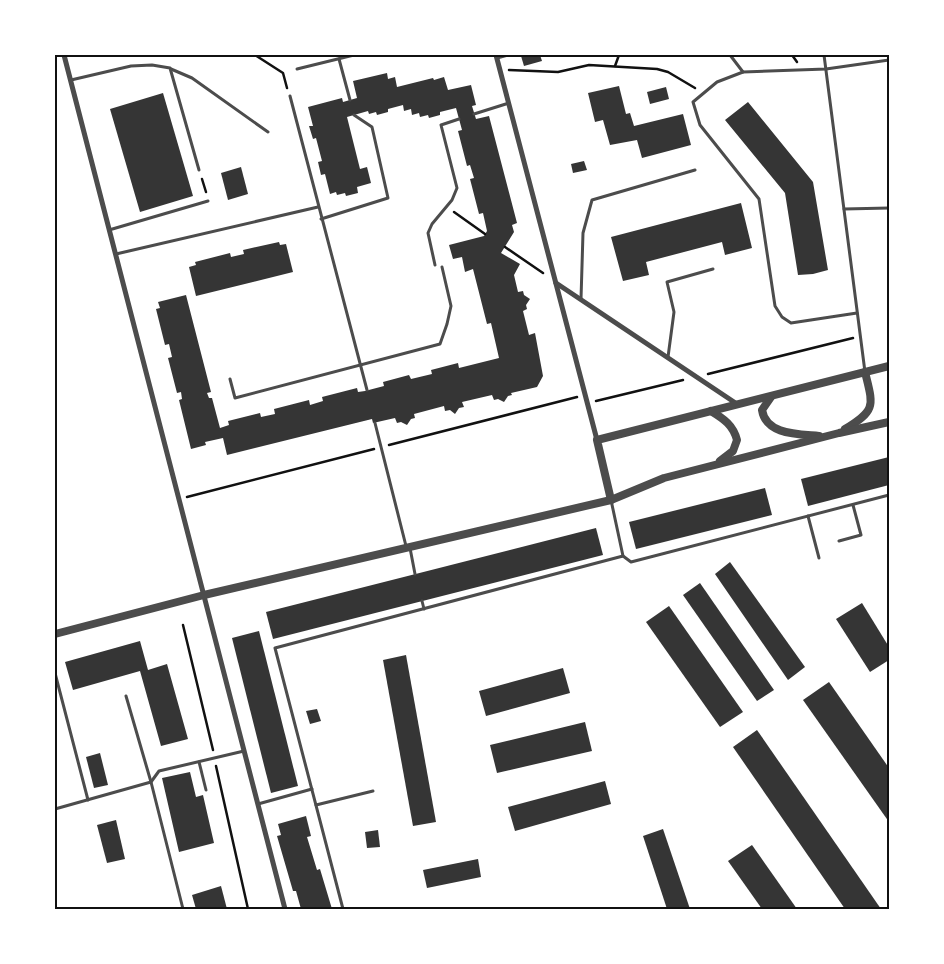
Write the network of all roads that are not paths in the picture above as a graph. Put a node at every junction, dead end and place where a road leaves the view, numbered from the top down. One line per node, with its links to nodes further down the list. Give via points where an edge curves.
1 (64, 55): 13 (street)
2 (354, 55): 7 (lane)
3 (508, 55): 6 (lane)
4 (730, 55): 12 (lane)
5 (824, 55): 11 (lane)
6 (496, 57): 16 (street)
7 (339, 59): 10 (lane); 15 (lane)
8 (889, 60): 11 (lane)
9 (170, 68): 13 (lane, via 152,64 131,66); 20 (lane, via 192,78); 21 (lane)
10 (296, 69)
11 (826, 69): 12 (lane); 26 (lane)
12 (743, 72): 35 (lane, via 717,82 693,102 700,125 760,199 775,306 782,318 791,323)
13 (71, 80): 28 (street)
14 (290, 96): 24 (lane)
15 (350, 100)
16 (509, 104): 18 (lane); 33 (street)
17 (354, 114): 27 (lane, via 372,127 388,198)
18 (474, 114)
19 (459, 119): 30 (lane, via 441,125 457,188 428,234)
20 (268, 132)
21 (199, 170)
22 (696, 170): 34 (lane, via 592,200 583,233)
23 (208, 201): 28 (lane)
24 (318, 207): 27 (lane); 29 (lane)
25 (889, 208): 26 (lane)
26 (844, 209): 35 (lane)
27 (321, 219): 37 (lane)
28 (109, 230): 29 (street)
29 (116, 254): 60 (street)
30 (436, 265)
31 (442, 267): 37 (lane, via 451,306 440,344)
32 (713, 269): 36 (lane, via 667,282 674,312)
33 (556, 282): 34 (street); 49 (street)
34 (581, 299): 36 (street)
35 (857, 313): 39 (lane)
36 (668, 358): 43 (street)
37 (360, 365): 40 (lane, via 235,398); 41 (lane)
38 (889, 366): 39 (street)
39 (865, 372): 42 (street); 47 (street, via 872,399 867,413)
40 (230, 380)
41 (367, 390)
42 (770, 397): 43 (street); 48 (street, via 762,410 769,425 793,434)
43 (737, 404): 44 (street)
44 (711, 411): 49 (street); 50 (street, via 730,424 736,440 733,451)
45 (889, 422): 47 (street)
46 (375, 423): 56 (lane)
47 (839, 432): 48 (street)
48 (823, 437): 50 (street)
49 (597, 440): 52 (street)
50 (716, 464): 52 (street, via 664,478)
51 (889, 496): 53 (lane)
52 (611, 500): 56 (street); 57 (lane)
53 (853, 505): 54 (lane); 55 (lane, via 861,535)
54 (808, 516): 57 (lane, via 631,562); 58 (lane)
55 (839, 541)
56 (408, 548): 59 (lane); 60 (street)
57 (623, 556): 62 (lane)
58 (819, 558)
59 (415, 574)
60 (204, 595): 63 (street); 66 (street)
61 (422, 601): 62 (lane)
62 (424, 609): 69 (lane, via 275,648)
63 (55, 634)
64 (55, 673): 72 (lane)
65 (126, 696): 68 (lane)
66 (244, 752): 67 (lane); 73 (street)
67 (199, 762): 68 (lane, via 159,771); 70 (lane)
68 (151, 782): 72 (lane); 76 (lane)
69 (312, 789): 73 (lane); 74 (lane)
70 (206, 790)
71 (373, 790): 74 (lane)
72 (88, 800): 75 (lane)
73 (257, 804): 77 (street)
74 (316, 806): 78 (lane)
75 (55, 809)
76 (183, 909)
77 (284, 909)
78 (344, 909)

